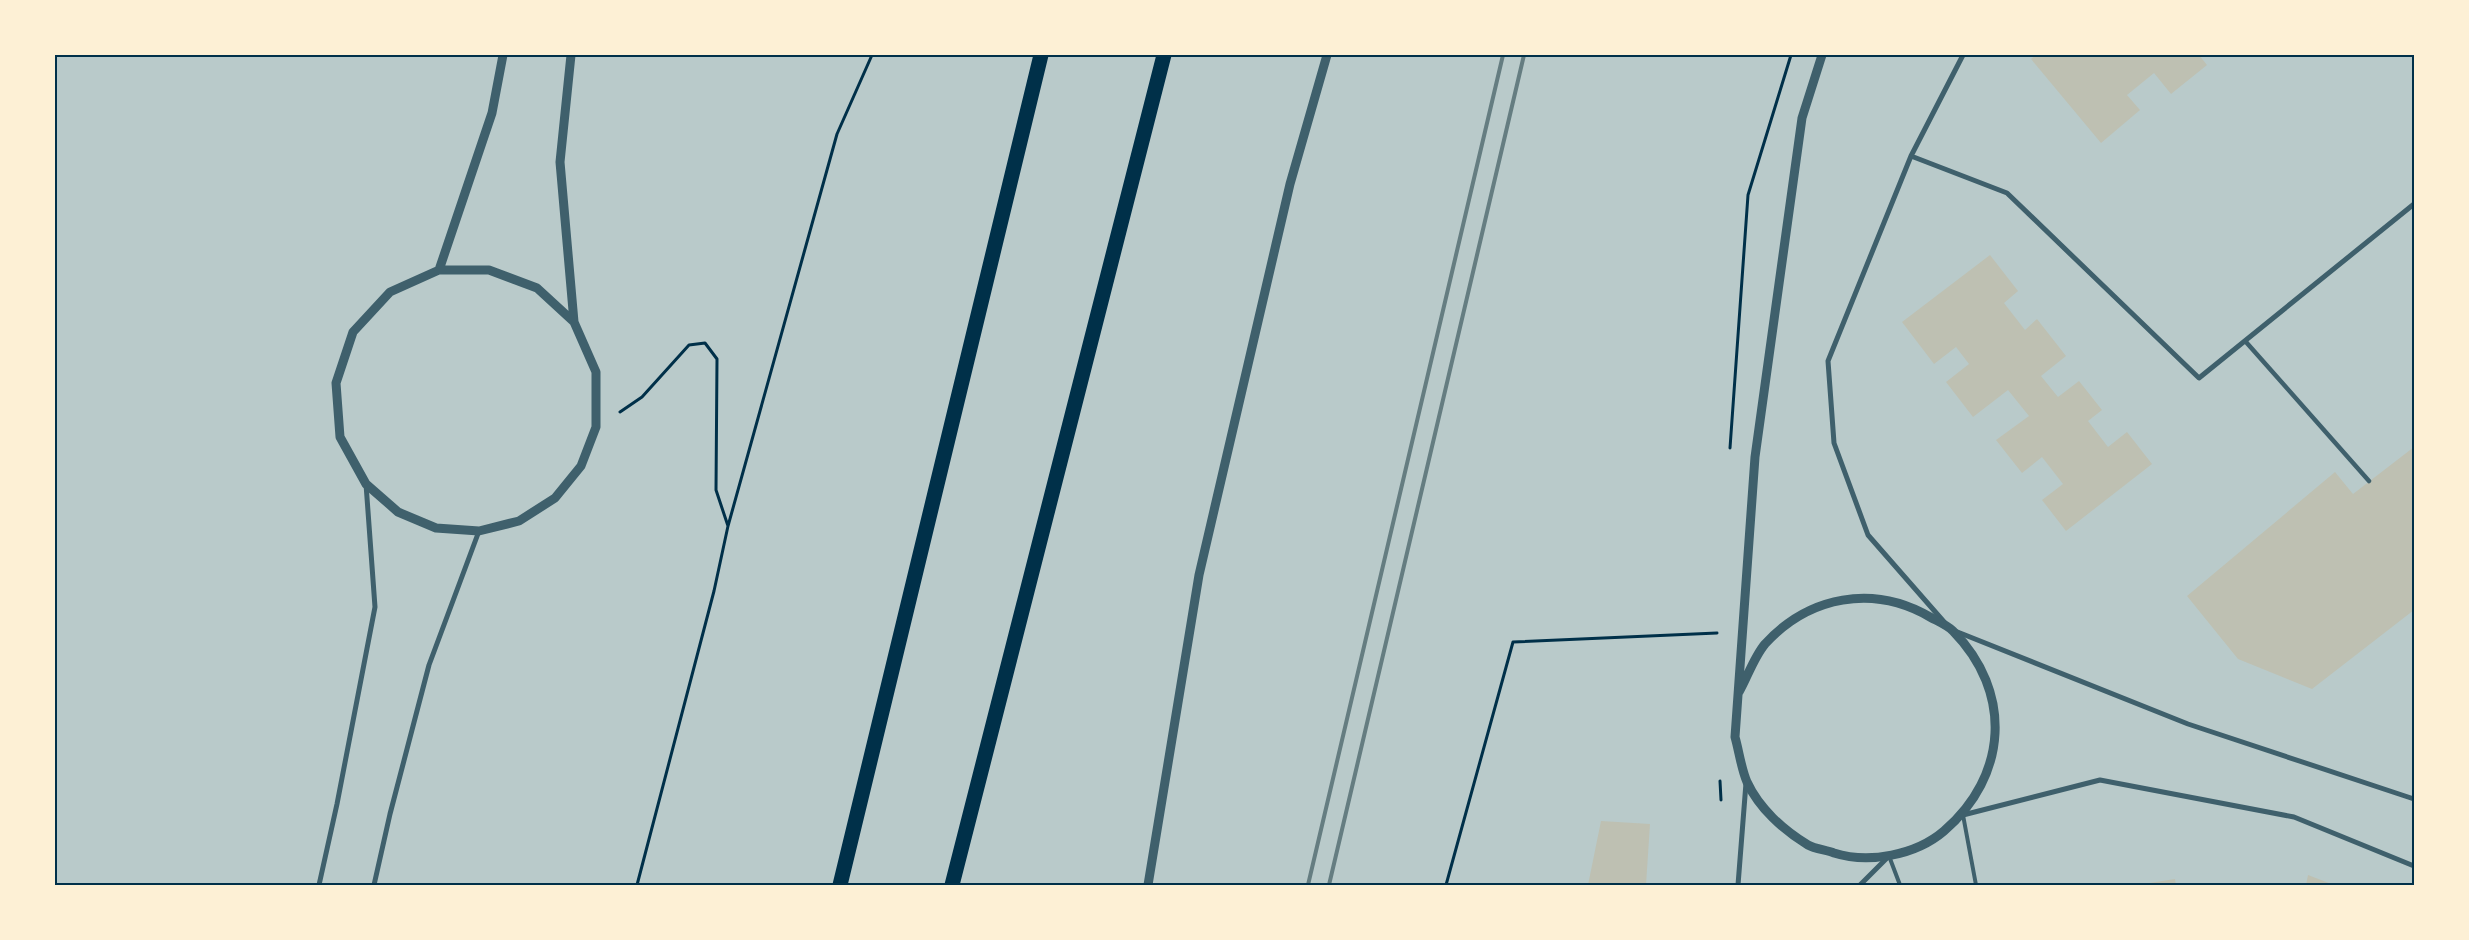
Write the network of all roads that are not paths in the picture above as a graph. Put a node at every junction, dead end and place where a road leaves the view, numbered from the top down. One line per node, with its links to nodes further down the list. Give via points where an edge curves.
1 (503, 55): 10 (street, via 492,112)
2 (571, 55): 11 (street, via 560,162)
3 (1041, 55): 25 (highway)
4 (1164, 55): 26 (highway)
5 (1327, 55): 27 (street, via 1290,184 1199,575)
6 (1822, 55): 17 (street, via 1802,118 1755,457)
7 (1963, 55): 8 (street)
8 (1911, 156): 12 (street, via 2007,193 2199,378); 16 (street, via 1828,361 1834,443 1868,535)
9 (2414, 204): 12 (street)
10 (440, 270): 11 (street, via 489,270 537,288); 14 (street, via 390,292 353,332 347,349 336,383 340,437)
11 (574, 322): 15 (street, via 596,372 596,427 581,466 555,498 519,521)
12 (2246, 342): 13 (street)
13 (2370, 481)
14 (366, 484): 15 (street, via 398,512 436,528); 23 (street, via 375,607)
15 (479, 531): 24 (street, via 429,665)
16 (1952, 630): 17 (street, via 1910,606 1864,597 1833,601 1798,616 1764,645); 19 (street, via 2188,724); 20 (street, via 1978,662 1992,694 1996,733 1987,776)
17 (1739, 692): 18 (street, via 1735,737)
18 (1746, 781): 21 (street, via 1764,811 1809,845 1846,857); 28 (street)
19 (2414, 799)
20 (1963, 815): 21 (street, via 1937,837 1913,850); 22 (street, via 2100,780 2294,817); 31 (lane)
21 (1889, 856): 29 (street); 30 (lane)
22 (2414, 866)
23 (319, 885)
24 (374, 885)
25 (840, 885)
26 (952, 885)
27 (1148, 885)
28 (1738, 885)
29 (1860, 885)
30 (1900, 885)
31 (1976, 885)

